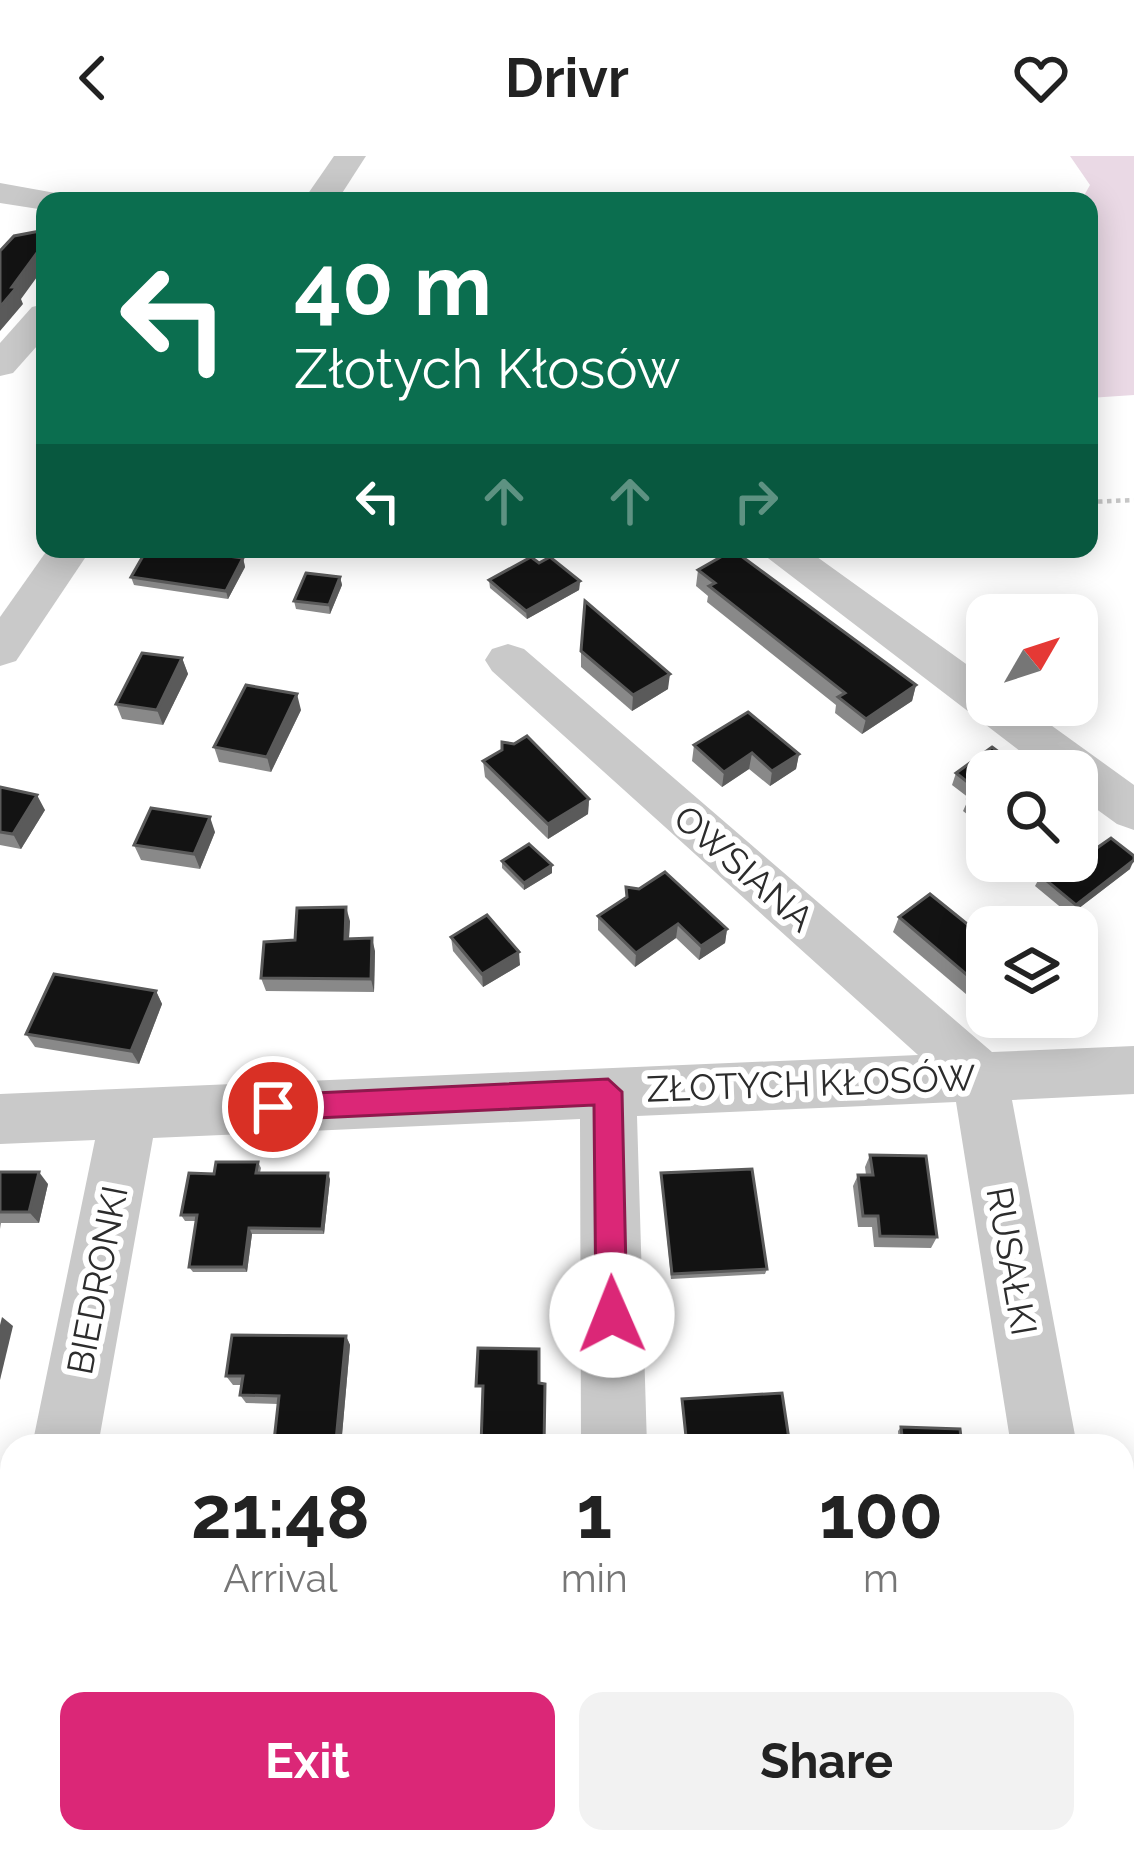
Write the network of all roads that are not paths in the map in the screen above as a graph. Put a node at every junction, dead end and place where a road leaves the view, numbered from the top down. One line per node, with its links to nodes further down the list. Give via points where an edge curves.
1 (350, 156): 2 (street)
2 (326, 192)
3 (0, 193): 4 (street)
4 (36, 199)
5 (36, 325): 6 (street)
6 (0, 365)
7 (64, 558): 9 (street)
8 (789, 558): 11 (street)
9 (0, 650)
10 (508, 660): 15 (street, OWSIANA)
11 (966, 688)
12 (1018, 726): 13 (street)
13 (1134, 811)
14 (1128, 1057): 15 (street, ZŁOTYCH KŁOSÓW)
15 (980, 1076): 16 (street, ZŁOTYCH KŁOSÓW); 21 (street, RUSAŁKI)
16 (608, 1092): 17 (street, ZŁOTYCH KŁOSÓW); 20 (street)
17 (129, 1114): 18 (street, ZŁOTYCH KŁOSÓW); 19 (street, BIEDRONKI)
18 (0, 1119)
19 (67, 1434)
20 (614, 1434)
21 (1041, 1434)

